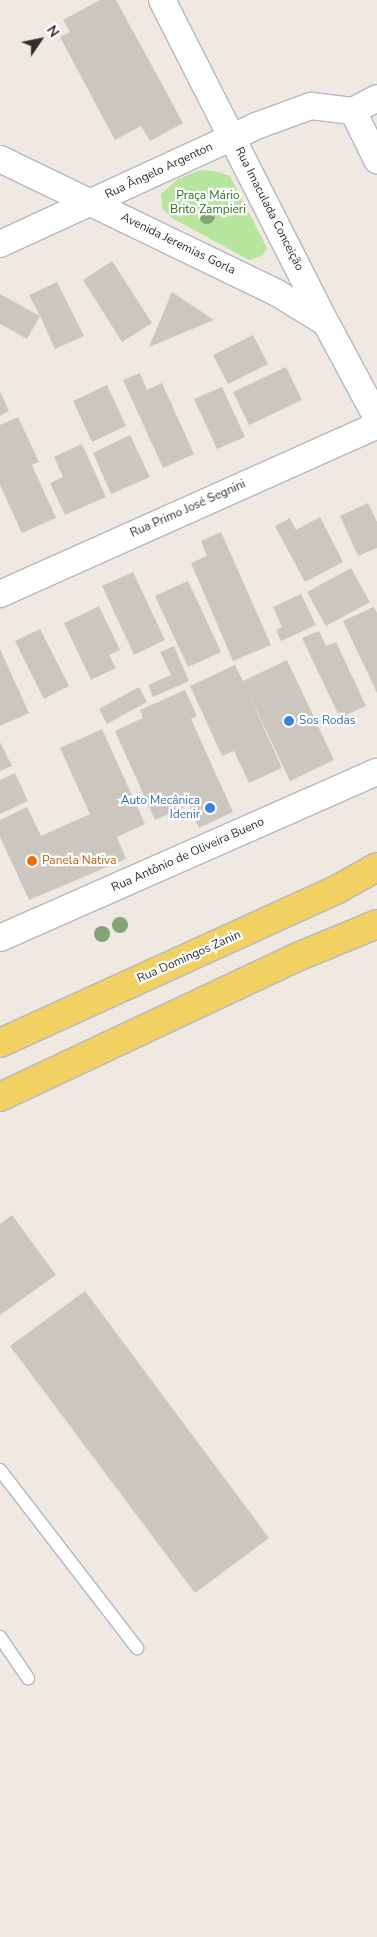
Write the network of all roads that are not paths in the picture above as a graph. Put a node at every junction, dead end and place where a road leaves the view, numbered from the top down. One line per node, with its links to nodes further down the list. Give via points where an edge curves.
1 (162, 0): 4 (street, Rua Imaculada Conceição)
2 (377, 98): 3 (street)
3 (353, 111): 4 (street, Rua Ângelo Argenton, via 312,106); 6 (street)
4 (232, 137): 7 (street, Rua Ângelo Argenton); 9 (street, Rua Imaculada Conceição)
5 (0, 159): 7 (street, Avenida Jeremias Gorla)
6 (377, 160)
7 (92, 202): 8 (street, Rua Ângelo Argenton); 9 (street, Avenida Jeremias Gorla, via 277,293)
8 (0, 244)
9 (326, 323): 10 (street, Rua Imaculada Conceição)
10 (377, 418)
11 (377, 425): 12 (street, Rua Primo José Segnini)
12 (0, 594)
13 (377, 772): 16 (street, Rua Antônio de Oliveira Bueno)
14 (377, 867): 17 (main road, Rua Domingos Zanin, via 336,890)
15 (377, 924): 18 (main road, via 295,958)
16 (0, 938)
17 (0, 1043)
18 (0, 1097)
19 (0, 1470): 21 (lane)
20 (0, 1637): 22 (lane)
21 (137, 1648)
22 (28, 1678)

